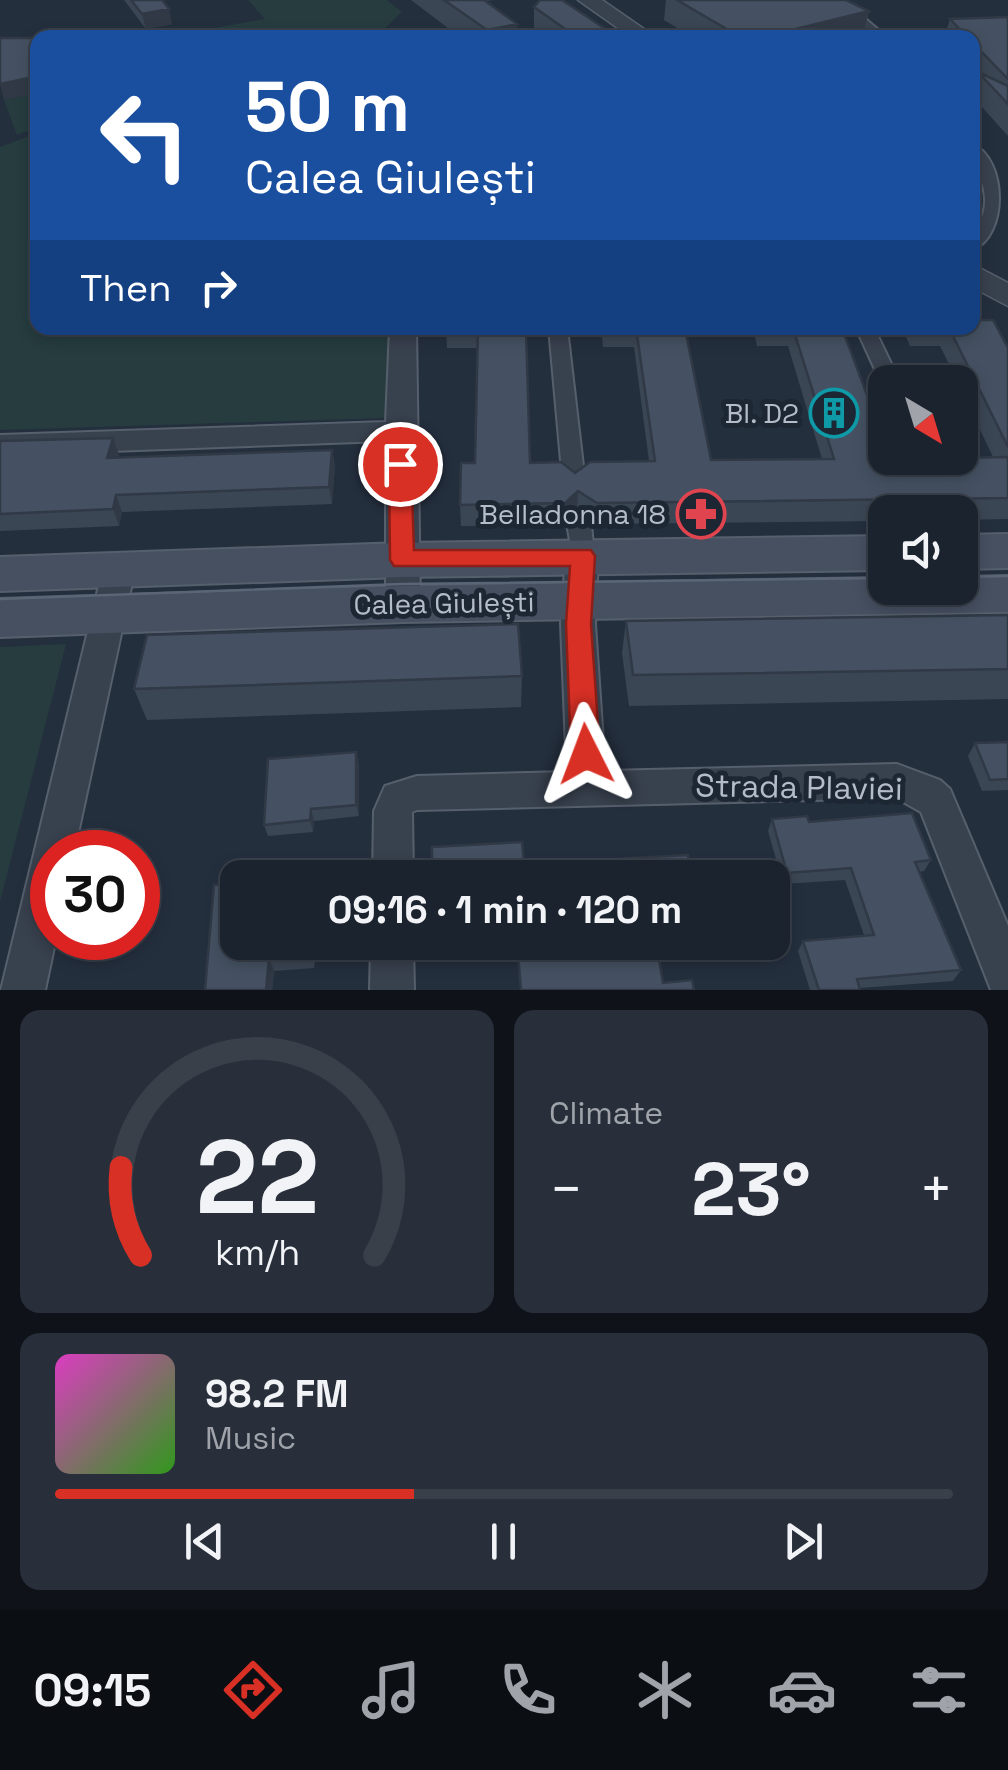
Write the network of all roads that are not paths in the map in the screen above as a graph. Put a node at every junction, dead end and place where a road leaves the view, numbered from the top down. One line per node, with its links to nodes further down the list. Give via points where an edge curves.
1 (560, 0): 4 (street)
2 (588, 0): 5 (street)
3 (833, 0): 6 (street)
4 (605, 30)
5 (635, 30)
6 (870, 30)
7 (980, 160): 8 (street, via 994,177 1002,206)
8 (980, 237)
9 (980, 249): 10 (street)
10 (1008, 268)
11 (980, 278): 12 (street)
12 (1008, 297)
13 (404, 335): 17 (street)
14 (559, 335): 19 (street)
15 (868, 335): 16 (street)
16 (882, 365)
17 (400, 432): 18 (street); 23 (street)
18 (0, 445)
19 (574, 484)
20 (868, 553): 21 (main road, Calea Giulești)
21 (581, 560): 23 (main road, Calea Giulești); 25 (main road, Calea Giulești); 27 (street)
22 (0, 574): 24 (main road, Calea Giulești)
23 (403, 582): 24 (main road, Calea Giulești)
24 (113, 592): 26 (main road, Calea Giulești); 28 (street)
25 (1008, 594)
26 (0, 618)
27 (587, 786): 29 (street, Strada Plaviei, via 398,798); 32 (street, Strada Plaviei, via 909,784 936,801)
28 (59, 830)
29 (392, 860)
30 (30, 959): 33 (street)
31 (392, 960): 34 (street)
32 (1008, 978)
33 (23, 990)
34 (392, 990)

